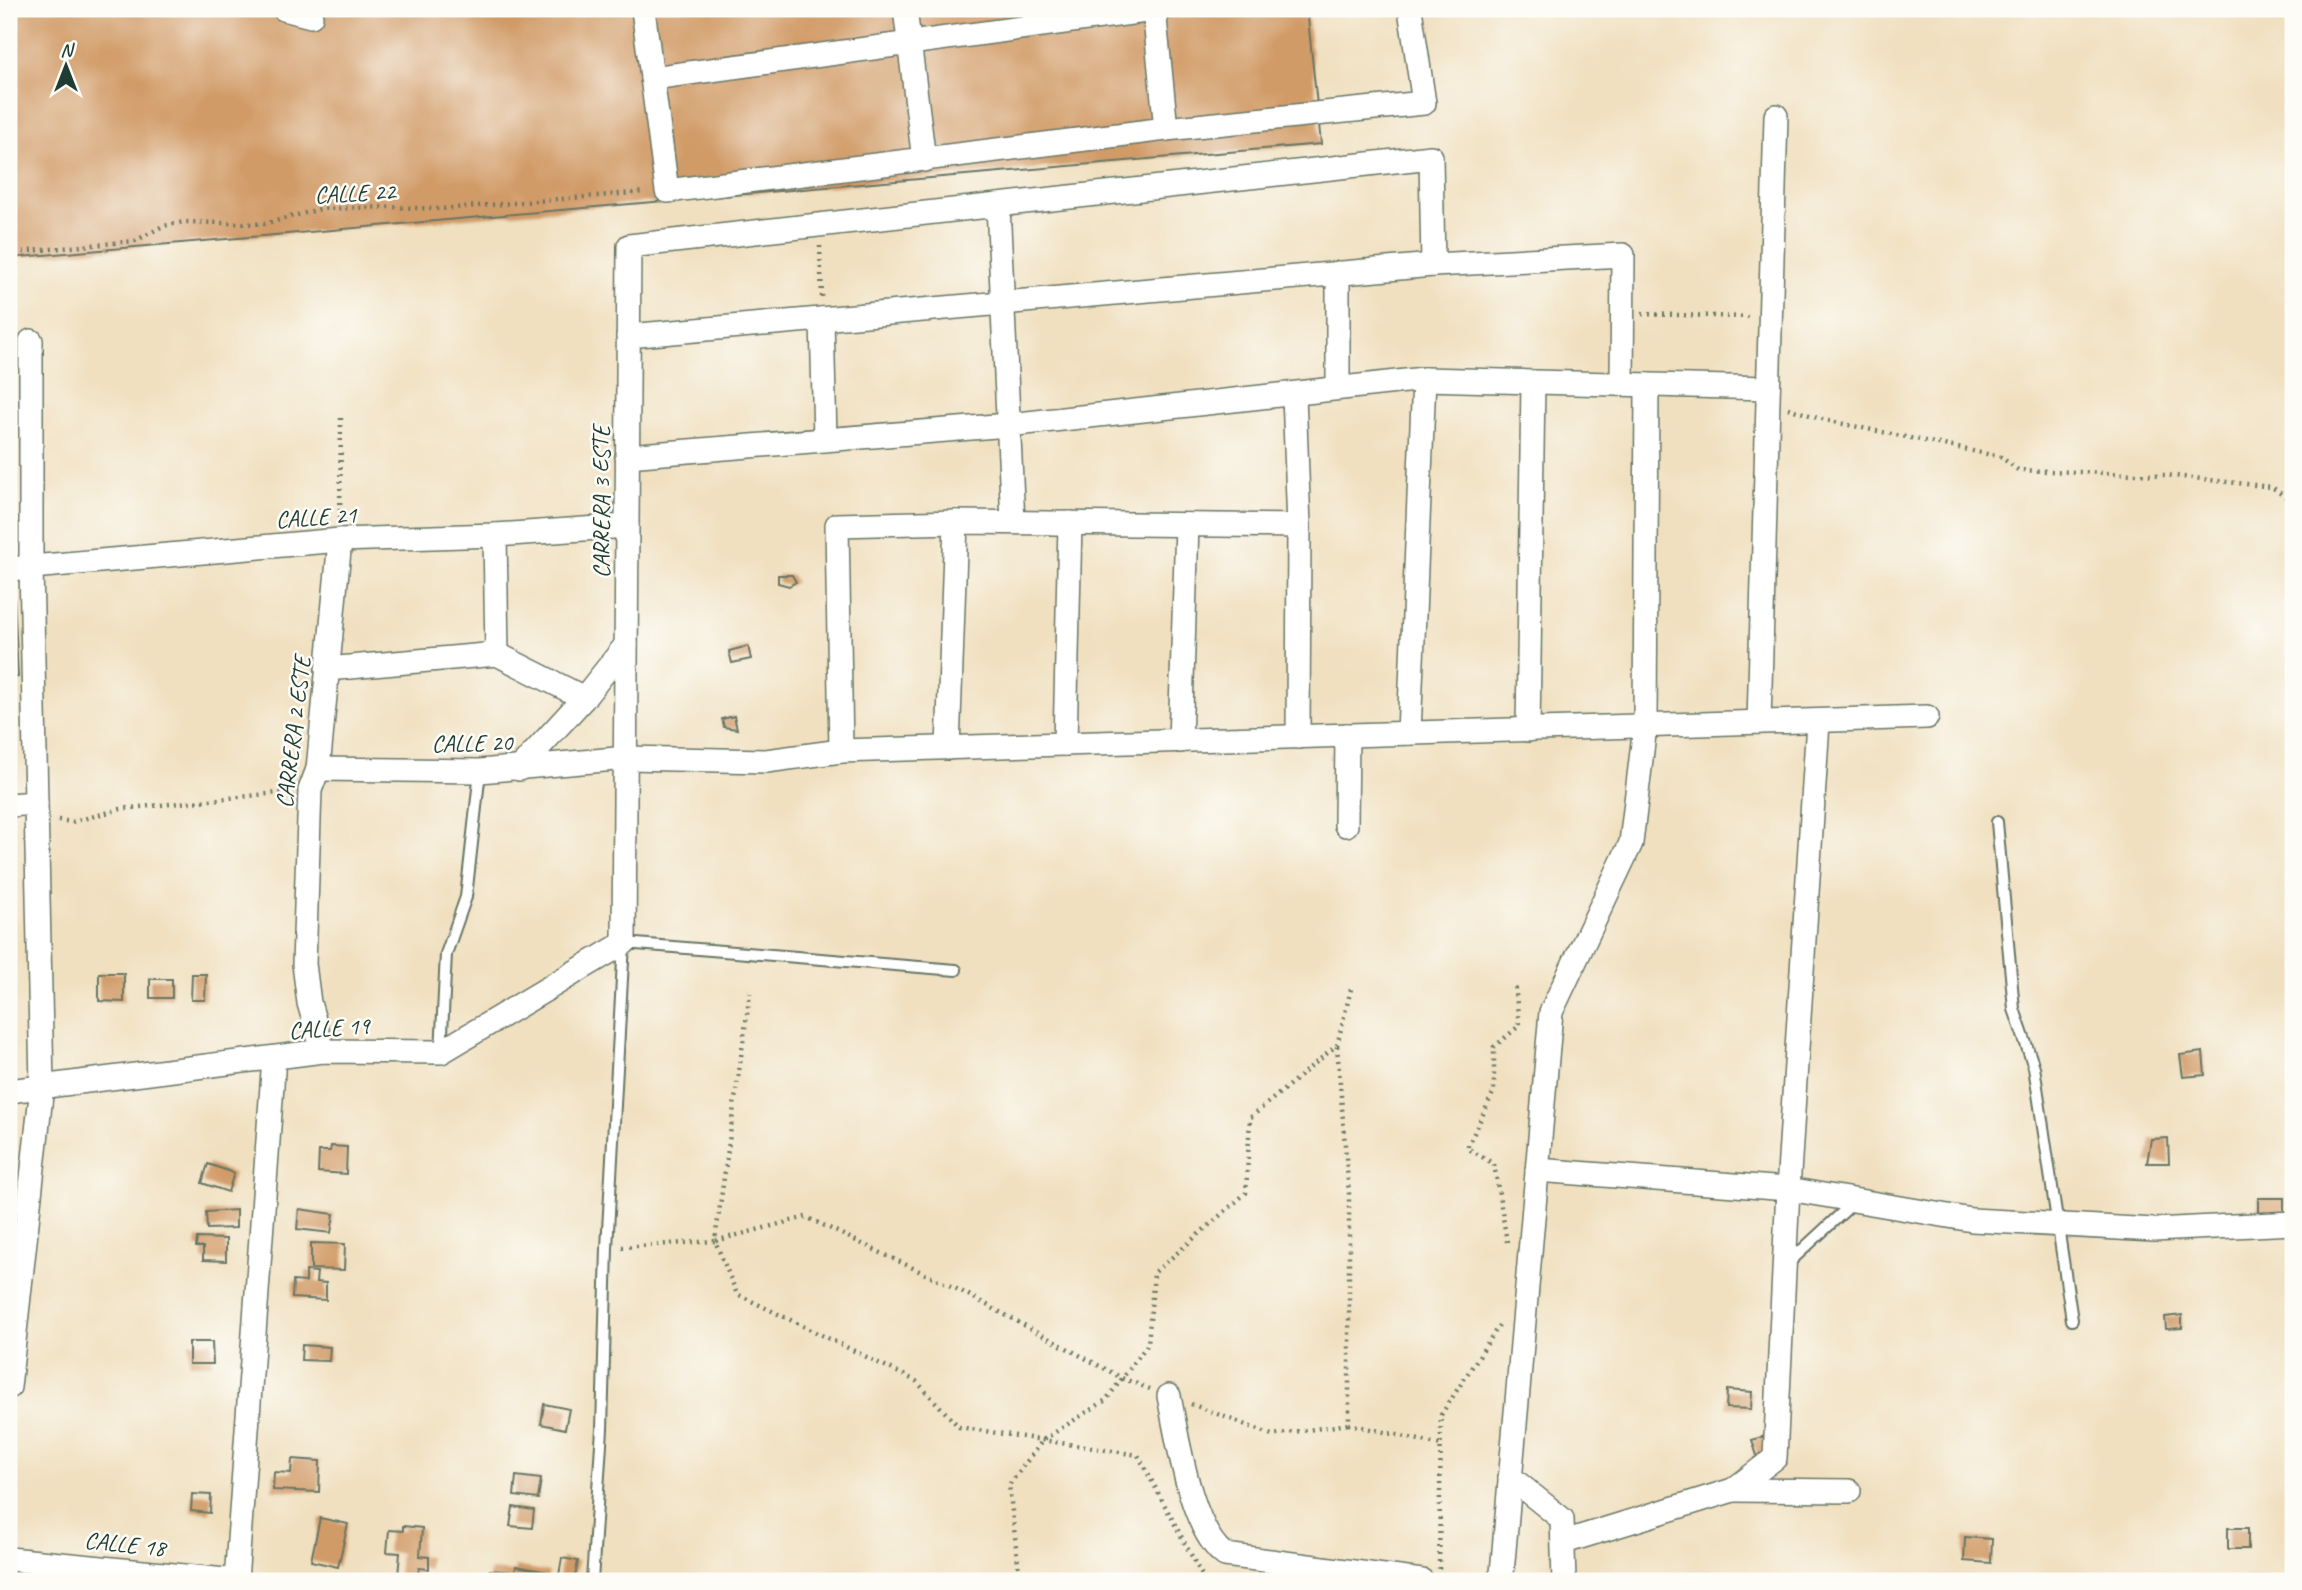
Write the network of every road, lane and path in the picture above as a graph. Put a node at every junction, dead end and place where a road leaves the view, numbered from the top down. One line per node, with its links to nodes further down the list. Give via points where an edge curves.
1 (284, 9): 7 (street)
2 (643, 9): 9 (street)
3 (905, 9): 8 (street)
4 (1154, 9): 5 (street); 8 (street); 11 (street)
5 (1161, 9)
6 (1410, 9): 11 (street, via 1424,103)
7 (311, 16)
8 (909, 43): 9 (street); 12 (street)
9 (652, 78): 13 (street)
10 (1776, 116): 21 (street)
11 (1166, 129): 12 (street)
12 (924, 160): 13 (street)
13 (667, 191): 16 (path, CALLE 22, via 440,209 320,209 264,225 184,222 135,240)
14 (998, 205): 15 (street); 17 (street, via 1431,157); 19 (street)
15 (820, 223): 22 (path); 23 (street, CARRERA 3 ESTE, via 629,246)
16 (9, 253)
17 (1433, 265): 18 (street); 20 (street, via 1623,256)
18 (1338, 273): 19 (street); 29 (street)
19 (1002, 303): 22 (street); 33 (street)
20 (1623, 313): 21 (path); 27 (street)
21 (1770, 317): 31 (street)
22 (822, 319): 23 (street); 34 (street)
23 (628, 336): 35 (street, CARRERA 3 ESTE)
24 (31, 341): 45 (street)
25 (1424, 379): 26 (street); 29 (street); 55 (street)
26 (1533, 382): 27 (street); 54 (street)
27 (1622, 384): 28 (street)
28 (1647, 385): 31 (street); 53 (street)
29 (1338, 388): 30 (street)
30 (1294, 395): 33 (street); 42 (street)
31 (1768, 395): 36 (path, via 1825,420 2001,457 2018,470 2166,475 2272,487); 51 (street)
32 (341, 418): 44 (path)
33 (1008, 425): 34 (street); 38 (street)
34 (825, 439): 35 (street)
35 (627, 456): 41 (street, CARRERA 3 ESTE)
36 (2293, 503)
37 (956, 522): 38 (street); 60 (street); 61 (street, via 837,525)
38 (1013, 522): 39 (street)
39 (1070, 523): 40 (street); 59 (street)
40 (1186, 525): 42 (street); 58 (street)
41 (627, 526): 43 (street, CALLE 21); 46 (street, CARRERA 3 ESTE)
42 (1299, 526): 57 (street)
43 (495, 535): 44 (street, CALLE 21); 47 (street)
44 (340, 540): 45 (street, CALLE 21); 48 (street, CARRERA 2 ESTE)
45 (20, 567): 67 (street)
46 (626, 645): 49 (street); 62 (street, CARRERA 3 ESTE)
47 (497, 654): 48 (street); 49 (street)
48 (327, 669): 65 (street, CARRERA 2 ESTE)
49 (584, 698): 63 (street)
50 (1927, 717): 52 (street, CALLE 20)
51 (1759, 722): 52 (street, CALLE 20); 53 (street, CALLE 20)
52 (1818, 722): 82 (street)
53 (1646, 726): 54 (street, CALLE 20); 81 (street, via 1631,843 1551,1012)
54 (1528, 730): 55 (street, CALLE 20)
55 (1409, 733): 56 (street, CALLE 20)
56 (1348, 736): 57 (street, CALLE 20); 69 (street)
57 (1298, 737): 58 (street, CALLE 20)
58 (1180, 741): 59 (street, CALLE 20)
59 (1065, 744): 60 (street, CALLE 20)
60 (948, 747): 61 (street, CALLE 20)
61 (841, 751): 62 (street, CALLE 20, via 766,761)
62 (627, 758): 63 (street, CALLE 20); 70 (street, CARRERA 3 ESTE)
63 (519, 769): 64 (street, CALLE 20)
64 (481, 771): 65 (street, CALLE 20); 77 (lane, via 466,897 446,954)
65 (314, 779): 67 (path, via 121,809 72,822); 76 (street, CARRERA 2 ESTE, via 304,964)
66 (9, 805): 67 (street)
67 (36, 810): 79 (street)
68 (1997, 822): 85 (lane, via 2014,1009 2034,1067)
69 (1346, 825)
70 (624, 943): 71 (lane); 77 (street); 88 (lane)
71 (956, 970)
72 (1515, 984): 87 (path, via 1519,1026 1494,1047 1494,1091 1466,1148 1494,1164)
73 (1351, 989): 75 (path)
74 (750, 993): 86 (path)
75 (1337, 1045): 92 (path, via 1250,1118 1246,1193 1154,1273 1148,1344); 95 (path, via 1349,1194)
76 (323, 1051): 77 (street, CALLE 19); 78 (street, CALLE 19)
77 (441, 1052)
78 (274, 1058): 79 (street, CALLE 19); 103 (street)
79 (43, 1086): 80 (street, CALLE 19); 93 (street)
80 (9, 1091)
81 (1537, 1170): 82 (street); 98 (street)
82 (1788, 1189): 83 (street); 89 (street)
83 (1855, 1200): 85 (street, via 1972,1220); 89 (lane)
84 (2293, 1223): 85 (street, via 2154,1230)
85 (2056, 1225): 91 (lane)
86 (715, 1241): 88 (path); 92 (path, via 806,1217 961,1291); 96 (path, via 737,1294 916,1381 959,1427)
87 (1507, 1245)
88 (607, 1248): 104 (lane, via 603,1429)
89 (1784, 1267): 99 (street, via 1775,1458)
90 (1509, 1310): 97 (path, via 1441,1415)
91 (2072, 1320)
92 (1122, 1378): 94 (path); 96 (path, via 1106,1400)
93 (9, 1387)
94 (1169, 1396): 95 (path, via 1272,1435); 107 (street, via 1185,1477 1213,1547 1225,1555)
95 (1349, 1424): 97 (path)
96 (1043, 1440): 105 (path, via 1009,1485); 106 (path, via 1138,1455)
97 (1441, 1445): 108 (path)
98 (1510, 1477): 101 (street, via 1562,1519); 109 (street)
99 (1733, 1490): 100 (street); 101 (street)
100 (1849, 1491)
101 (1564, 1542): 110 (street)
102 (9, 1559): 103 (street, CALLE 18)
103 (236, 1581)
104 (592, 1581)
105 (1020, 1581)
106 (1205, 1581)
107 (1422, 1581)
108 (1438, 1581)
109 (1498, 1581)
110 (1564, 1581)

